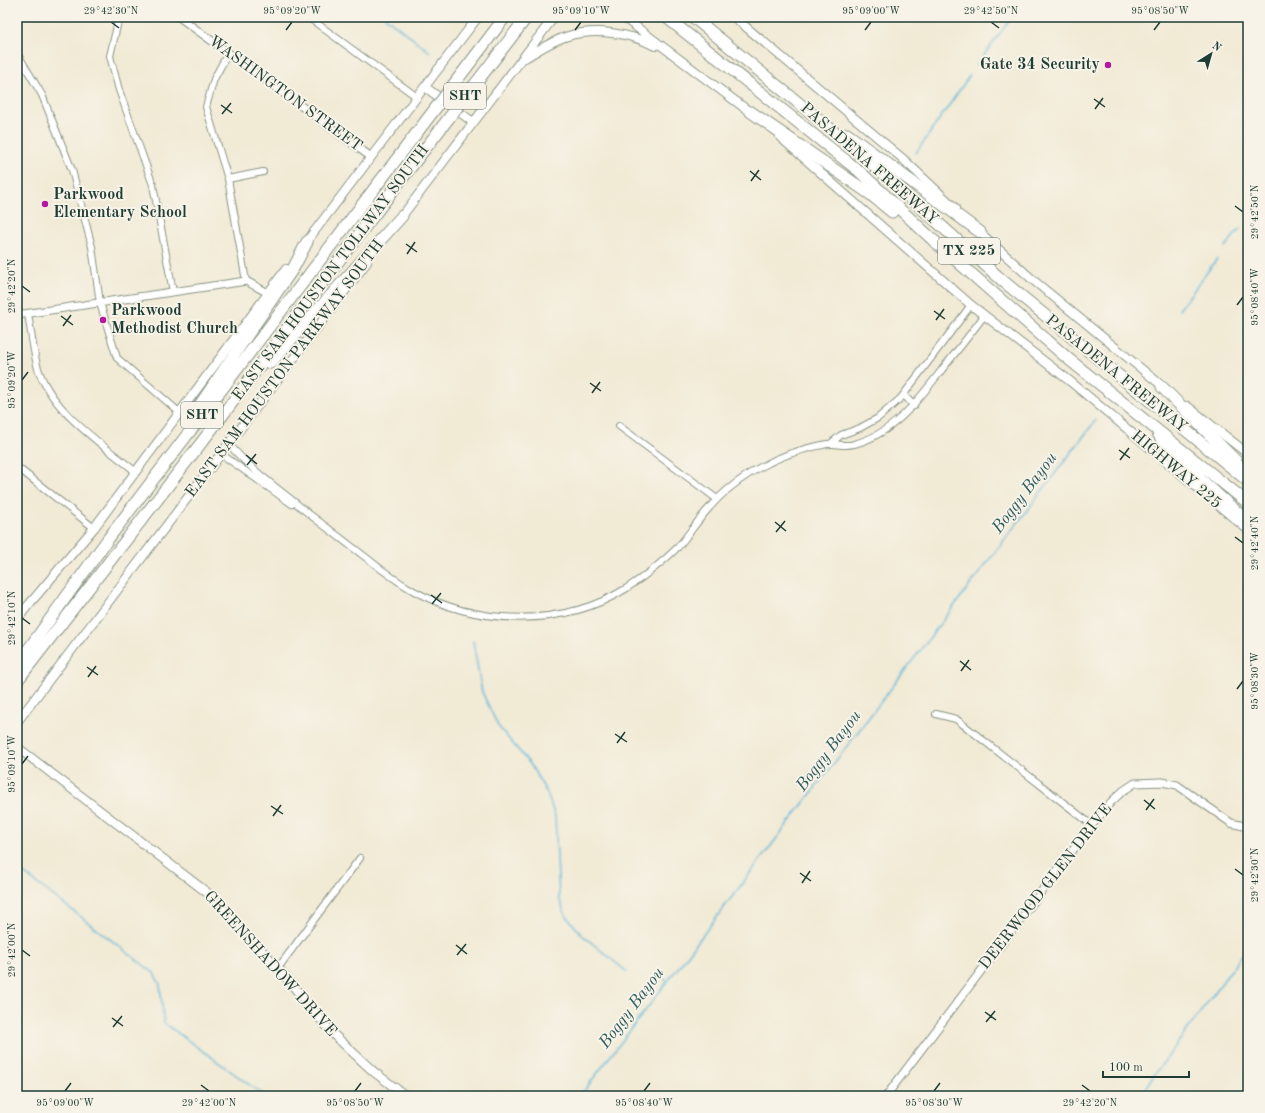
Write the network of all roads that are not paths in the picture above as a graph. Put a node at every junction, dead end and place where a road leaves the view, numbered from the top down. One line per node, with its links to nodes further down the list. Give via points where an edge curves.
1 (119, 17): 30 (street, via 110,56 119,90 153,185)
2 (179, 17): 15 (street, WASHINGTON STREET)
3 (308, 17): 19 (street)
4 (478, 17): 12 (main road)
5 (505, 17): 44 (highway, EAST SAM HOUSTON TOLLWAY SOUTH / SHT, bridge)
6 (527, 17): 41 (highway, EAST SAM HOUSTON TOLLWAY SOUTH / SHT, bridge)
7 (554, 17): 17 (main road, EAST SAM HOUSTON PARKWAY SOUTH)
8 (623, 17): 16 (main road)
9 (666, 17): 27 (highway, PASADENA FREEWAY / TX 225, via 859,172)
10 (693, 17): 13 (highway, PASADENA FREEWAY / TX 225)
11 (734, 17): 26 (main road, via 902,158)
12 (473, 21): 18 (main road)
13 (732, 48): 26 (highway); 51 (highway, PASADENA FREEWAY / TX 225, via 860,153 1003,281)
14 (17, 53): 32 (street, via 42,95 72,170 92,247)
15 (228, 53): 22 (street, WASHINGTON STREET); 24 (street, via 214,79 206,107)
16 (675, 57): 17 (main road, via 643,40 606,33 588,33 568,36 550,43); 20 (main road, HIGHWAY 225)
17 (520, 60): 21 (main road, EAST SAM HOUSTON PARKWAY SOUTH)
18 (425, 87): 19 (main road); 21 (main road)
19 (417, 97): 22 (main road)
20 (750, 112): 27 (highway, via 870,194 908,225); 33 (main road, HIGHWAY 225)
21 (473, 122): 25 (main road, EAST SAM HOUSTON PARKWAY SOUTH)
22 (372, 157): 28 (main road)
23 (263, 172): 24 (street)
24 (228, 179): 29 (street)
25 (402, 216): 41 (highway); 45 (main road, EAST SAM HOUSTON PARKWAY SOUTH)
26 (980, 232): 37 (main road, via 1033,280)
27 (933, 240): 43 (highway, PASADENA FREEWAY / TX 225, via 1066,357)
28 (307, 242): 31 (main road); 44 (highway, via 294,267 193,415)
29 (246, 281): 30 (street); 31 (street)
30 (173, 292): 32 (street)
31 (268, 293): 40 (main road)
32 (100, 303): 34 (street); 40 (street, via 117,358)
33 (971, 305): 36 (main road, HIGHWAY 225); 38 (street)
34 (28, 314): 35 (street); 50 (street, via 38,366 49,391 66,414)
35 (17, 315)
36 (984, 316): 39 (street); 57 (main road, HIGHWAY 225, via 1071,382)
37 (1162, 386): 48 (main road); 51 (highway, via 1236,461)
38 (904, 395): 39 (street); 46 (street, via 878,418 841,435)
39 (914, 406): 46 (street, via 885,430 866,440 848,446)
40 (179, 412): 50 (main road)
41 (225, 412): 60 (highway, EAST SAM HOUSTON TOLLWAY SOUTH / SHT)
42 (619, 426): 52 (street)
43 (1155, 428): 53 (highway, TX 225); 54 (highway, via 1166,448)
44 (188, 434): 59 (highway, EAST SAM HOUSTON TOLLWAY SOUTH / SHT)
45 (229, 444): 47 (main road, EAST SAM HOUSTON PARKWAY SOUTH); 55 (street, via 250,465)
46 (830, 444): 52 (street, via 794,452 770,462 748,474)
47 (221, 454): 55 (street); 61 (main road, EAST SAM HOUSTON PARKWAY SOUTH)
48 (1248, 454)
49 (17, 467): 56 (street)
50 (136, 472): 56 (main road)
51 (1248, 480)
52 (716, 499): 55 (street, via 673,552 627,588 577,610 528,617 472,613 429,598 400,583)
53 (1248, 503)
54 (1248, 522)
55 (325, 526)
56 (94, 528): 58 (main road)
57 (1248, 530)
58 (17, 620)
59 (17, 665)
60 (17, 681)
61 (25, 711): 63 (main road); 64 (main road, EAST SAM HOUSTON PARKWAY SOUTH)
62 (936, 714): 66 (street, via 956,719)
63 (17, 715)
64 (17, 722)
65 (17, 747): 69 (main road, GREENSHADOW DRIVE, via 209,894)
66 (1092, 825): 67 (street, DEERWOOD GLEN DRIVE, via 1111,802 1135,783 1162,782 1177,785 1231,823); 71 (street, DEERWOOD GLEN DRIVE)
67 (1248, 827)
68 (360, 858): 69 (street)
69 (278, 968): 70 (main road, GREENSHADOW DRIVE, via 333,1034 374,1072)
70 (406, 1096)
71 (886, 1096)

